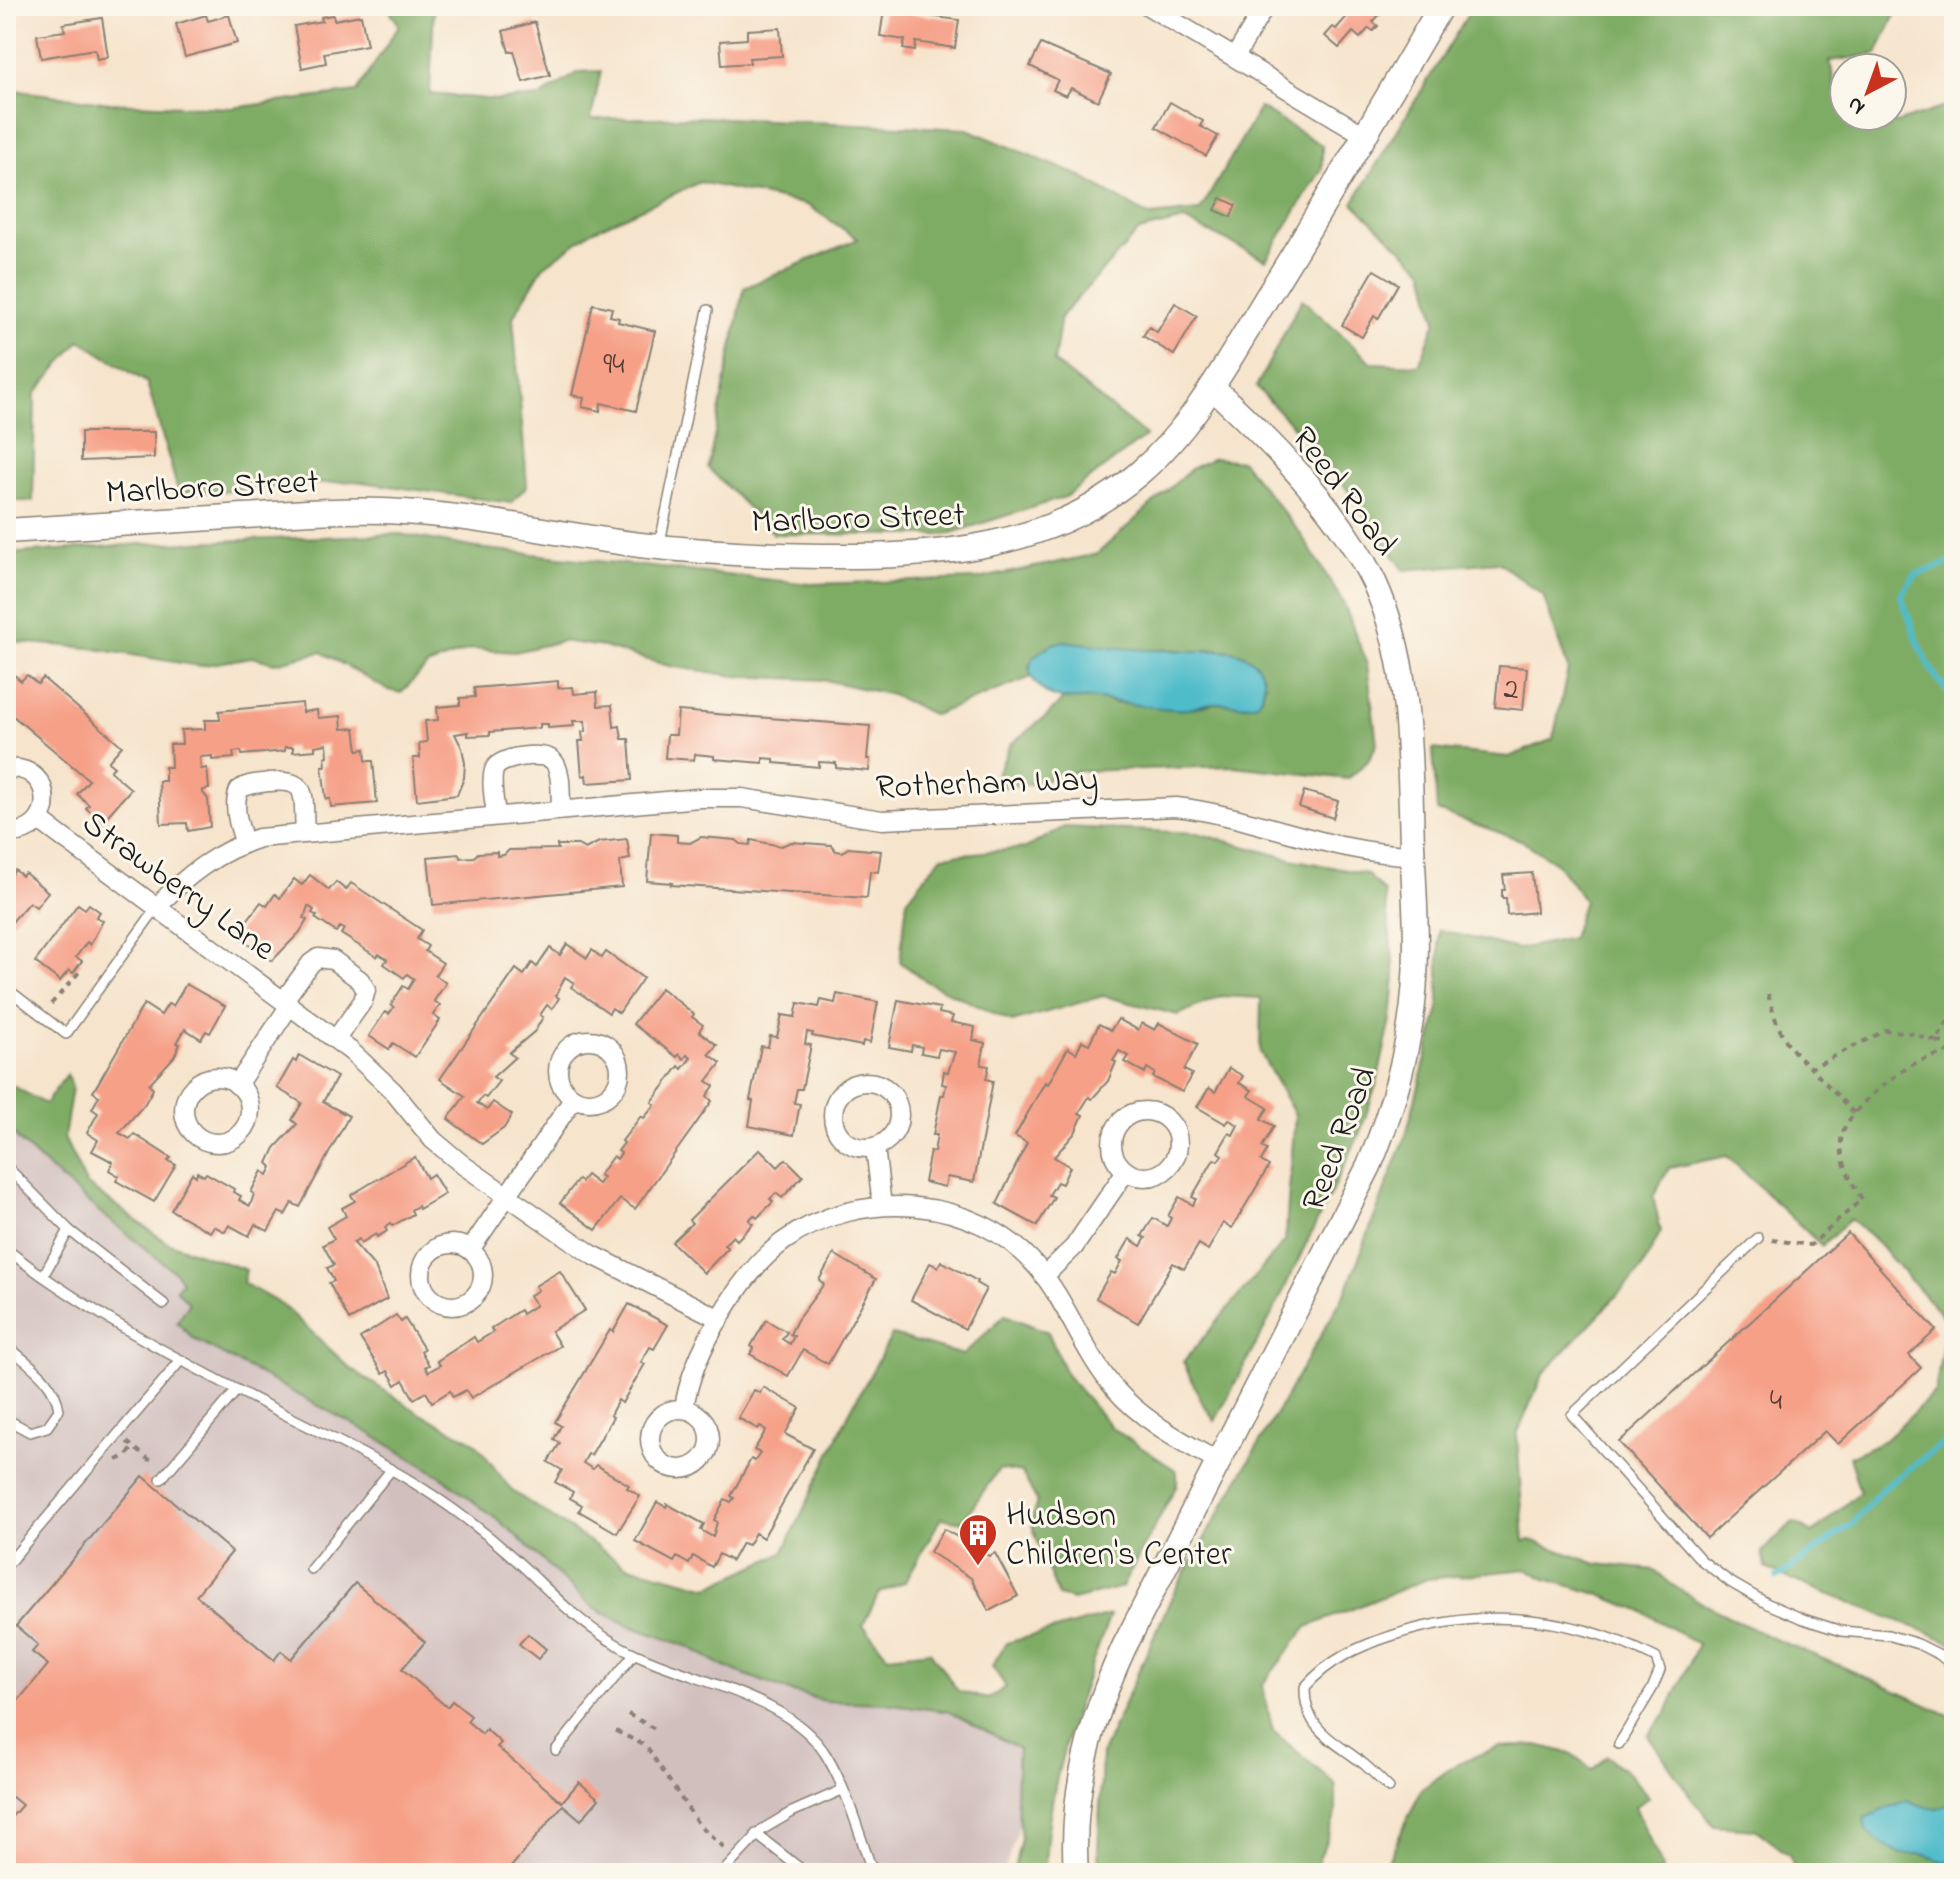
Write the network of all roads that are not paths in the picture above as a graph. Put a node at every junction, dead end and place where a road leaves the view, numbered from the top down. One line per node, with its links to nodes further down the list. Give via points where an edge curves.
1 (1148, 6): 4 (street)
2 (1265, 6): 4 (street)
3 (1441, 6): 5 (street, Marlboro Street)
4 (1235, 57): 5 (street)
5 (1366, 136): 7 (street, Marlboro Street)
6 (708, 310): 9 (lane)
7 (1212, 387): 9 (street, Marlboro Street, via 1176,436 1134,478 1090,508 1041,531 964,550 919,554 764,555); 17 (street, Reed Road, via 1270,443 1325,509 1360,556 1385,609 1404,687)
8 (6, 531): 9 (street, Marlboro Street, via 380,511 460,516)
9 (659, 547)
10 (6, 769): 13 (street, Strawberry Lane, via 27,771 41,784 46,803)
11 (561, 810): 12 (street, Rotherham Way); 12 (street, via 557,767 540,756 496,765); 17 (street, Rotherham Way, via 742,798 893,820 1163,806 1364,850)
12 (496, 816): 15 (street, Rotherham Way)
13 (39, 820): 14 (street, Strawberry Lane, via 24,831); 18 (street, Strawberry Lane)
14 (6, 832)
15 (305, 832): 16 (street, Rotherham Way); 16 (street, via 297,784 249,784 236,799)
16 (245, 843): 18 (street, Rotherham Way, via 194,871)
17 (1413, 855): 42 (street, Reed Road, via 1413,1001 1389,1113 1356,1195)
18 (157, 907): 19 (lane, via 66,1034); 20 (street, Strawberry Lane)
19 (6, 988)
20 (287, 1002): 21 (street, Strawberry Lane); 21 (street, Strawberry Lane, via 318,958 330,958 360,980 364,998); 22 (street, Strawberry Lane)
21 (336, 1039): 27 (street, Strawberry Lane, via 373,1070 433,1140)
22 (237, 1085)
23 (574, 1098): 27 (street)
24 (875, 1147): 28 (street)
25 (6, 1166): 29 (lane)
26 (1126, 1171): 34 (street, via 1074,1247)
27 (507, 1196): 32 (street); 36 (street, Strawberry Lane, via 591,1254)
28 (882, 1206): 34 (street, via 934,1209 972,1221 1015,1246); 36 (street, via 830,1217 783,1242 744,1279)
29 (69, 1230): 33 (lane); 35 (lane)
30 (1758, 1238): 48 (lane, via 1572,1415 1701,1560 1730,1582 1803,1619 1918,1644)
31 (6, 1249): 33 (lane)
32 (470, 1250)
33 (43, 1276): 38 (lane)
34 (1044, 1276): 42 (street, via 1118,1392 1175,1437)
35 (164, 1304)
36 (720, 1319): 40 (street, via 689,1381)
37 (6, 1345): 41 (lane, via 46,1380 57,1394 59,1410 47,1427 30,1432)
38 (181, 1360): 39 (lane); 45 (lane)
39 (237, 1390): 43 (lane); 44 (lane)
40 (684, 1409)
41 (6, 1419)
42 (1220, 1463): 57 (street, Reed Road, via 1101,1701 1080,1782)
43 (391, 1470): 46 (lane); 47 (lane, via 446,1504 589,1627)
44 (163, 1476)
45 (6, 1566)
46 (311, 1569)
47 (634, 1654): 50 (lane); 52 (lane, via 796,1723 825,1753)
48 (1954, 1667)
49 (1619, 1744): 51 (lane, via 1652,1689 1660,1670 1656,1658 1600,1633 1504,1616 1438,1622 1336,1658 1305,1687 1305,1704 1320,1732)
50 (556, 1750)
51 (1389, 1788)
52 (842, 1790): 53 (lane); 56 (lane)
53 (756, 1834): 54 (lane); 55 (lane)
54 (722, 1873)
55 (806, 1873)
56 (873, 1873)
57 (1076, 1873)

